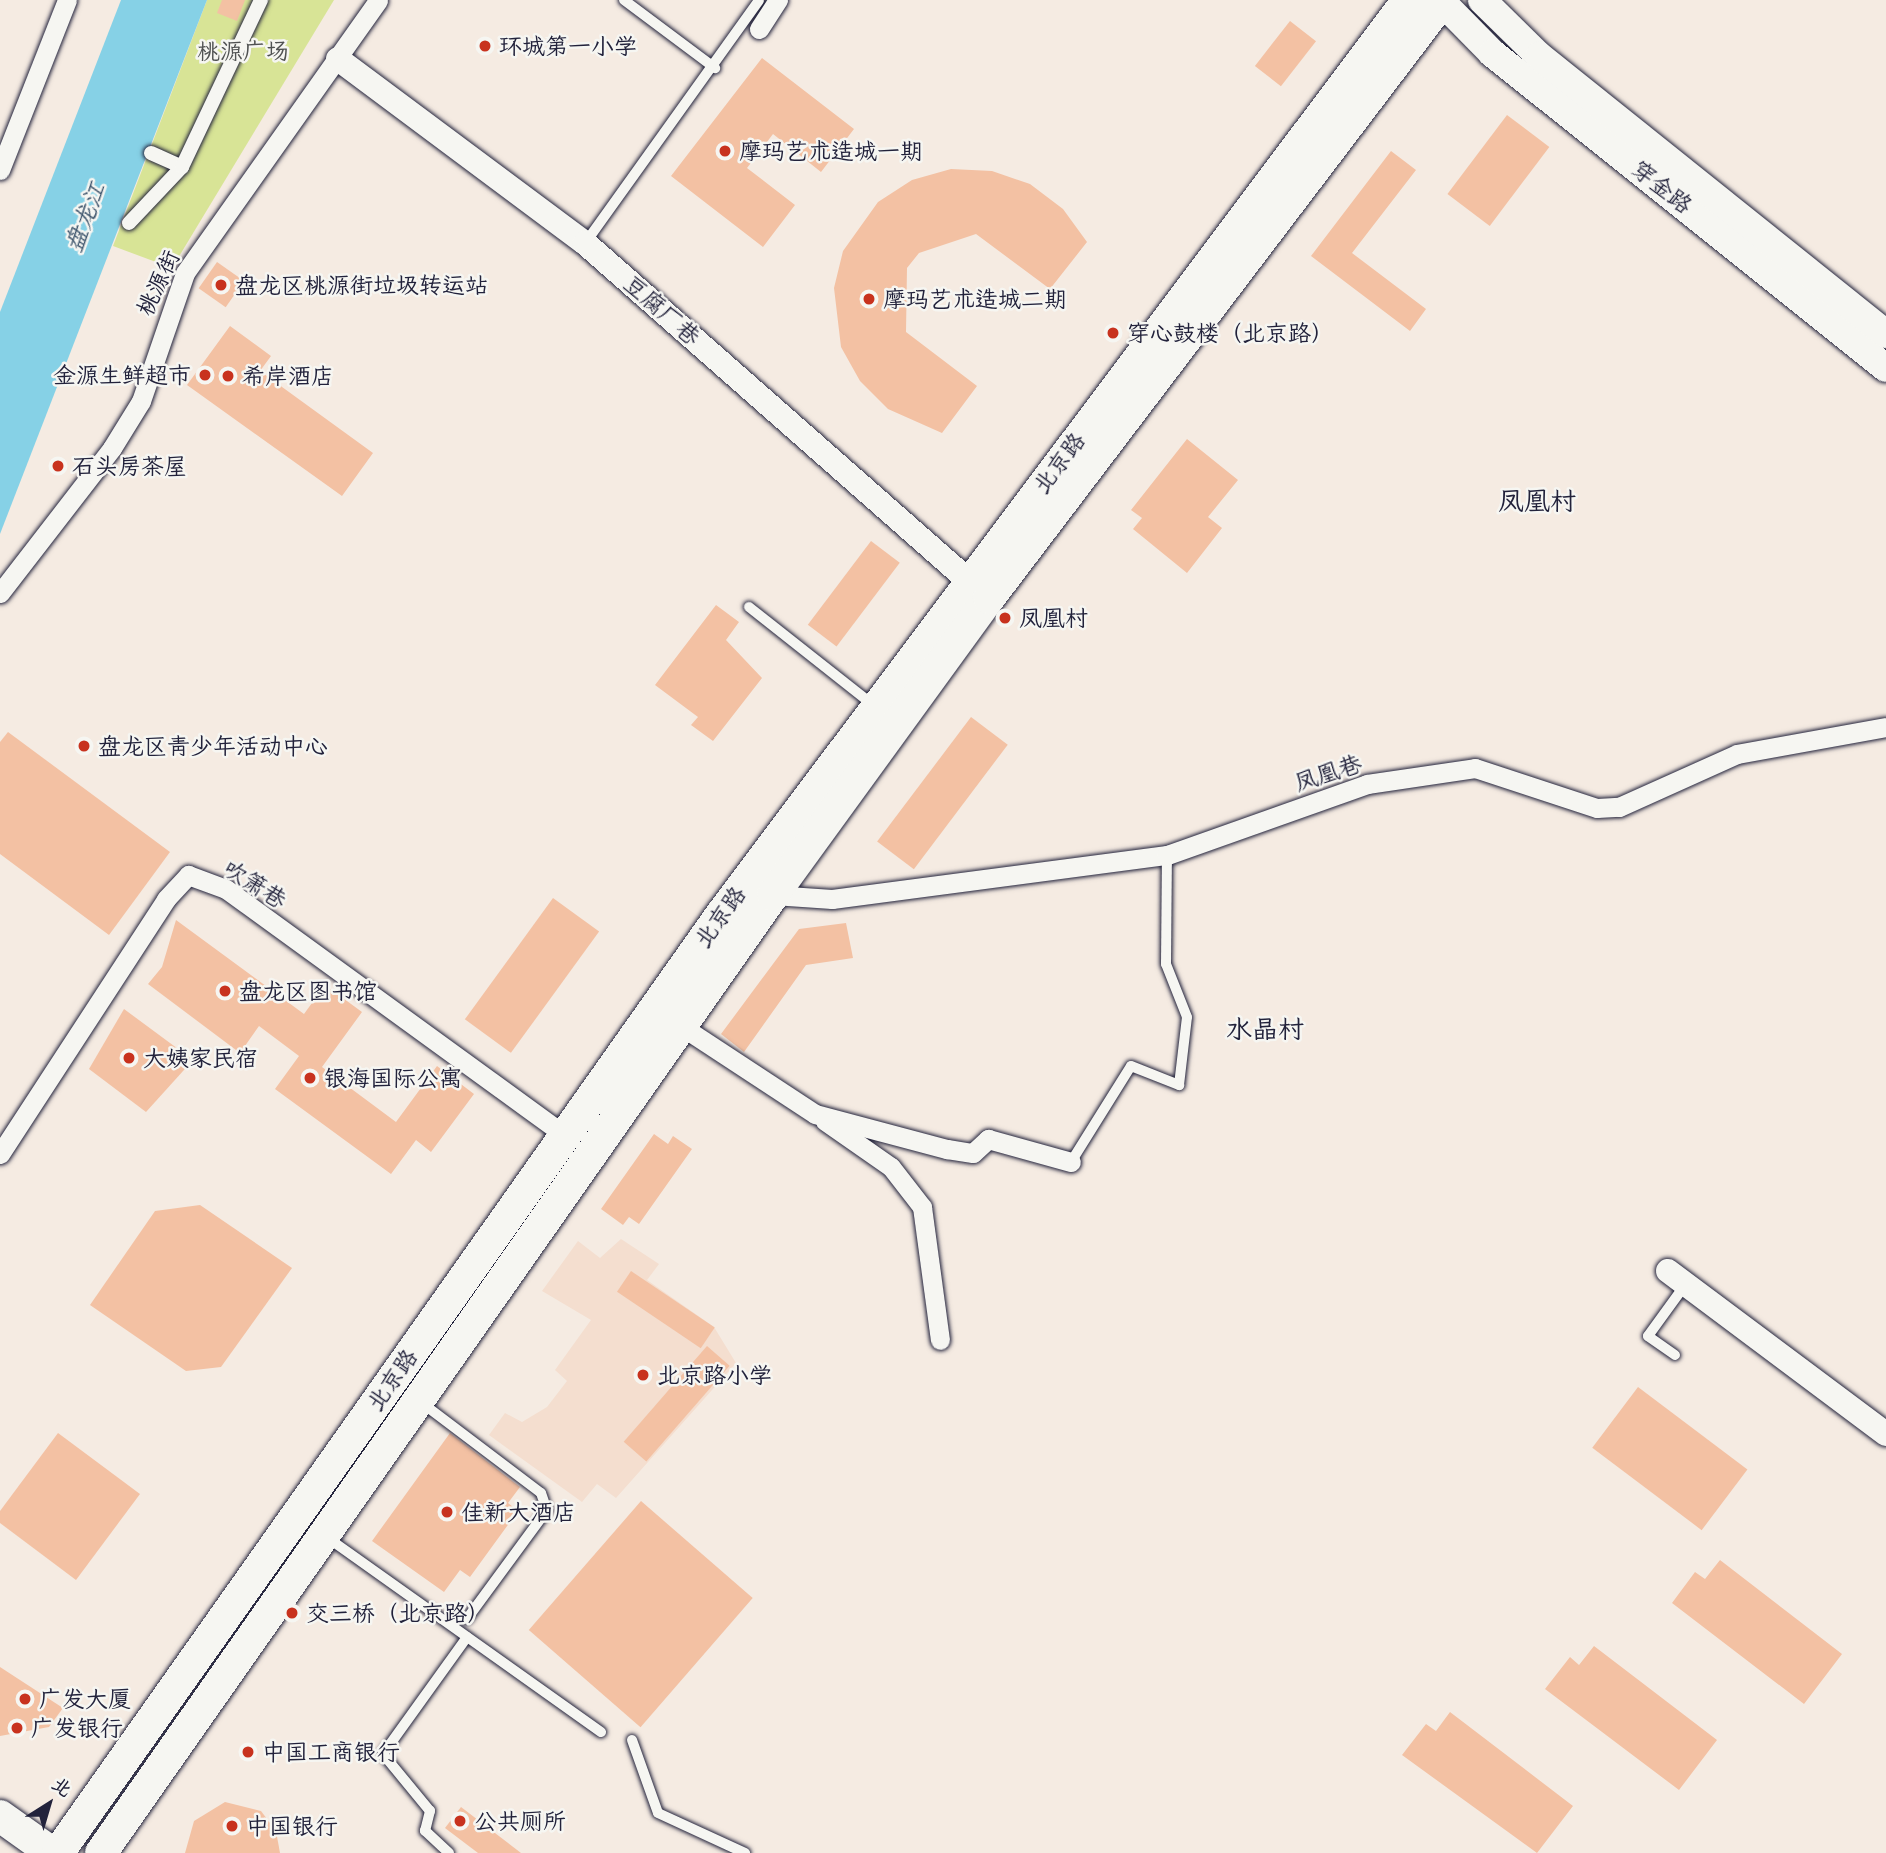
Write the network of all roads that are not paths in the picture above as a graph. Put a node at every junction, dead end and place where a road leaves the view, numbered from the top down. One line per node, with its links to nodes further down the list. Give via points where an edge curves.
1 (67, 0): 15 (street)
2 (261, 0): 14 (street)
3 (378, 0): 11 (street, 桃源街)
4 (625, 0): 12 (lane)
5 (759, 0): 12 (lane)
6 (778, 0): 10 (street)
7 (1408, 0): 20 (main road, 北京路)
8 (1482, 0): 18 (main road, 穿金路, via 1539,56)
9 (1441, 1): 19 (main road, 穿金路, via 1492,53); 26 (main road, 北京路, via 989,598)
10 (759, 29)
11 (338, 59): 17 (street, 豆腐厂巷); 21 (street, 桃源街, via 185,272 141,401 127,425)
12 (715, 68): 17 (lane)
13 (151, 153): 14 (street)
14 (183, 167): 16 (street)
15 (0, 170)
16 (129, 223)
17 (585, 243): 20 (street, 豆腐厂巷)
18 (1886, 334)
19 (1886, 368)
20 (970, 582): 23 (main road, 北京路)
21 (0, 593)
22 (749, 607): 23 (lane)
23 (876, 707): 29 (main road, 北京路)
24 (1886, 727): 25 (street, 凤凰巷, via 1737,754 1619,807 1597,808 1475,768 1367,784)
25 (1167, 855): 26 (street, 凤凰巷, via 832,899); 31 (lane, via 1166,964 1187,1017 1179,1085 1131,1066)
26 (774, 895): 27 (main road, 北京路)
27 (681, 1026): 28 (street); 35 (main road, 北京路)
28 (815, 1114): 31 (street, via 947,1149 974,1153 988,1139); 33 (street, via 891,1167 922,1207)
29 (566, 1136): 30 (street, 吹箫巷, via 226,889 188,875 166,899); 44 (main road, 北京路)
30 (0, 1154)
31 (1071, 1162)
32 (1677, 1278): 34 (lane, via 1648,1336); 36 (street)
33 (940, 1340)
34 (1675, 1355)
35 (416, 1399): 37 (main road, 北京路); 38 (lane, via 541,1493 547,1510)
36 (1886, 1434)
37 (320, 1532): 39 (lane); 45 (main road, 北京路)
38 (467, 1619)
39 (467, 1637): 40 (lane); 46 (lane, via 383,1754 430,1811 425,1831)
40 (601, 1732)
41 (632, 1740): 47 (lane, via 658,1813)
42 (0, 1816): 43 (main road)
43 (52, 1853)
44 (58, 1853)
45 (101, 1853)
46 (449, 1853)
47 (745, 1853)

